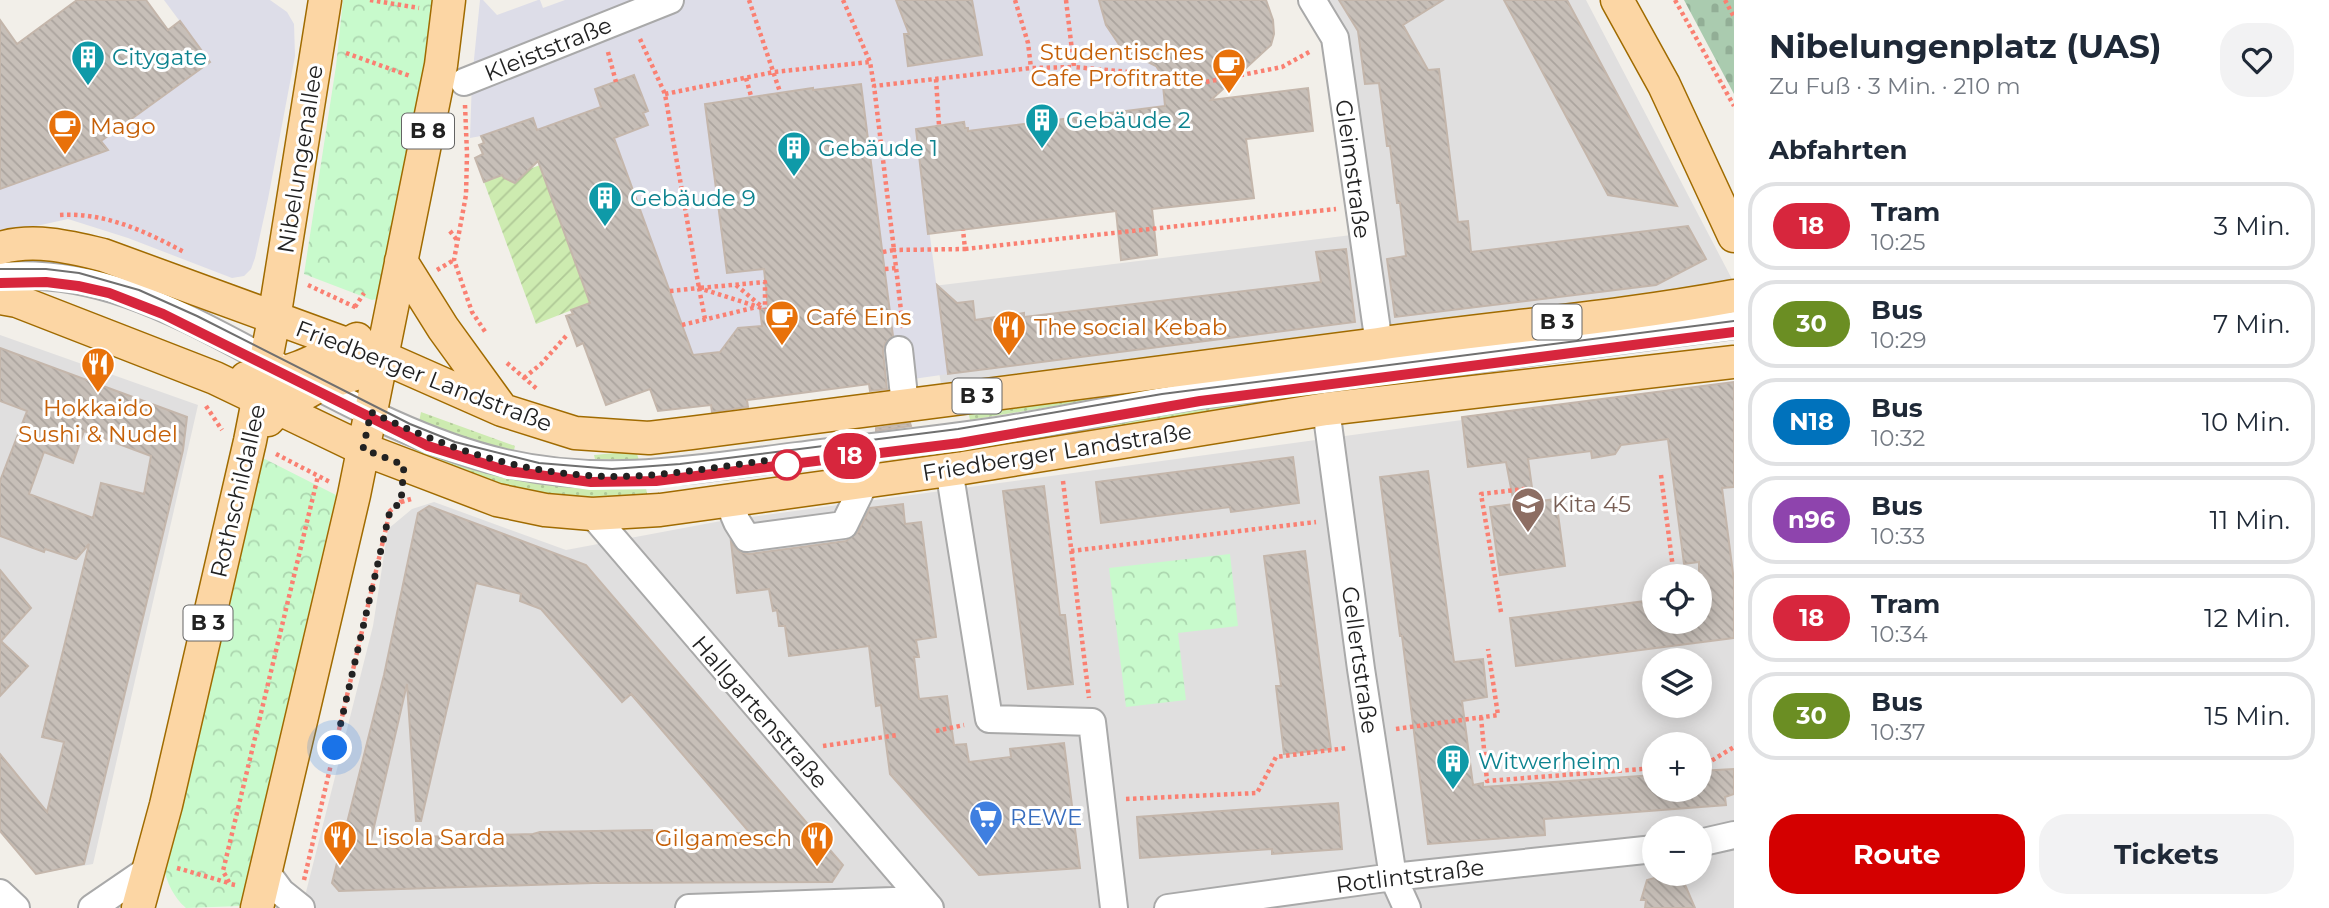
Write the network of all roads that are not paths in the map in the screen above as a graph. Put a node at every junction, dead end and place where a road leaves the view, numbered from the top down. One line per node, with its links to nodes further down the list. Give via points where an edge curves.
1 (325, 0): 16 (main road, Nibelungenallee)
2 (670, 0): 6 (street, Kleiststraße)
3 (1312, 0): 18 (street, Gleimstraße, via 1335,38)
4 (1617, 0): 7 (main road)
5 (434, 4): 11 (main road, B 8, via 441,65)
6 (464, 82)
7 (1664, 85): 8 (main road); 9 (main road)
8 (1734, 188)
9 (1734, 236)
10 (0, 248): 16 (main road, Friedberger Landstraße, via 37,244 103,255)
11 (401, 261): 15 (main road, B 8); 26 (main road)
12 (0, 276): 23 (street, Friedberger Landstraße, via 78,279 165,307)
13 (1734, 296): 18 (main road, Friedberger Landstraße / B 3)
14 (0, 298): 23 (main road, Friedberger Landstraße, via 215,378)
15 (377, 317): 19 (main road); 21 (main road, B 8)
16 (274, 318): 19 (main road, Friedberger Landstraße); 23 (main road, Rothschildallee / B 3)
17 (1734, 325): 28 (street, Friedberger Landstraße, via 1200,395 983,433 634,476 569,474 480,457 429,440)
18 (1379, 344): 25 (main road, Friedberger Landstraße / B 3)
19 (347, 345): 21 (main road, Friedberger Landstraße); 23 (main road)
20 (899, 349): 25 (street)
21 (382, 357): 24 (main road, via 355,374); 26 (main road, Friedberger Landstraße / B 3); 28 (main road, B 8)
22 (1734, 362): 27 (main road, Friedberger Landstraße)
23 (271, 383): 24 (main road); 29 (main road, Friedberger Landstraße); 35 (main road, Rothschildallee / B 3, via 261,447)
24 (318, 386): 28 (street, Friedberger Landstraße)
25 (905, 405): 26 (main road, Friedberger Landstraße / B 3, via 649,438 575,433)
26 (502, 410)
27 (1326, 410): 30 (main road, Friedberger Landstraße); 36 (street, Gellertstraße)
28 (371, 412): 29 (main road, B 8)
29 (363, 449): 31 (main road, Friedberger Landstraße, via 497,500); 37 (main road, B 8)
30 (949, 469): 31 (main road, Friedberger Landstraße, via 660,510); 46 (street, via 989,719 1092,722)
31 (592, 514): 39 (street, Hallgartenstraße)
32 (1734, 835): 33 (street)
33 (1712, 840)
34 (1642, 850): 36 (street, Rotlintstraße)
35 (150, 864): 42 (street); 43 (main road, Rothschildallee / B 3); 44 (main road)
36 (1392, 877): 47 (street, Rotlintstraße); 48 (street, Gellertstraße)
37 (262, 891): 40 (street, via 281,892)
38 (0, 893): 41 (street)
39 (926, 904): 45 (street)
40 (299, 907)
41 (16, 908)
42 (92, 908)
43 (138, 908)
44 (159, 908)
45 (690, 908)
46 (1114, 908)
47 (1168, 908)
48 (1407, 908)

